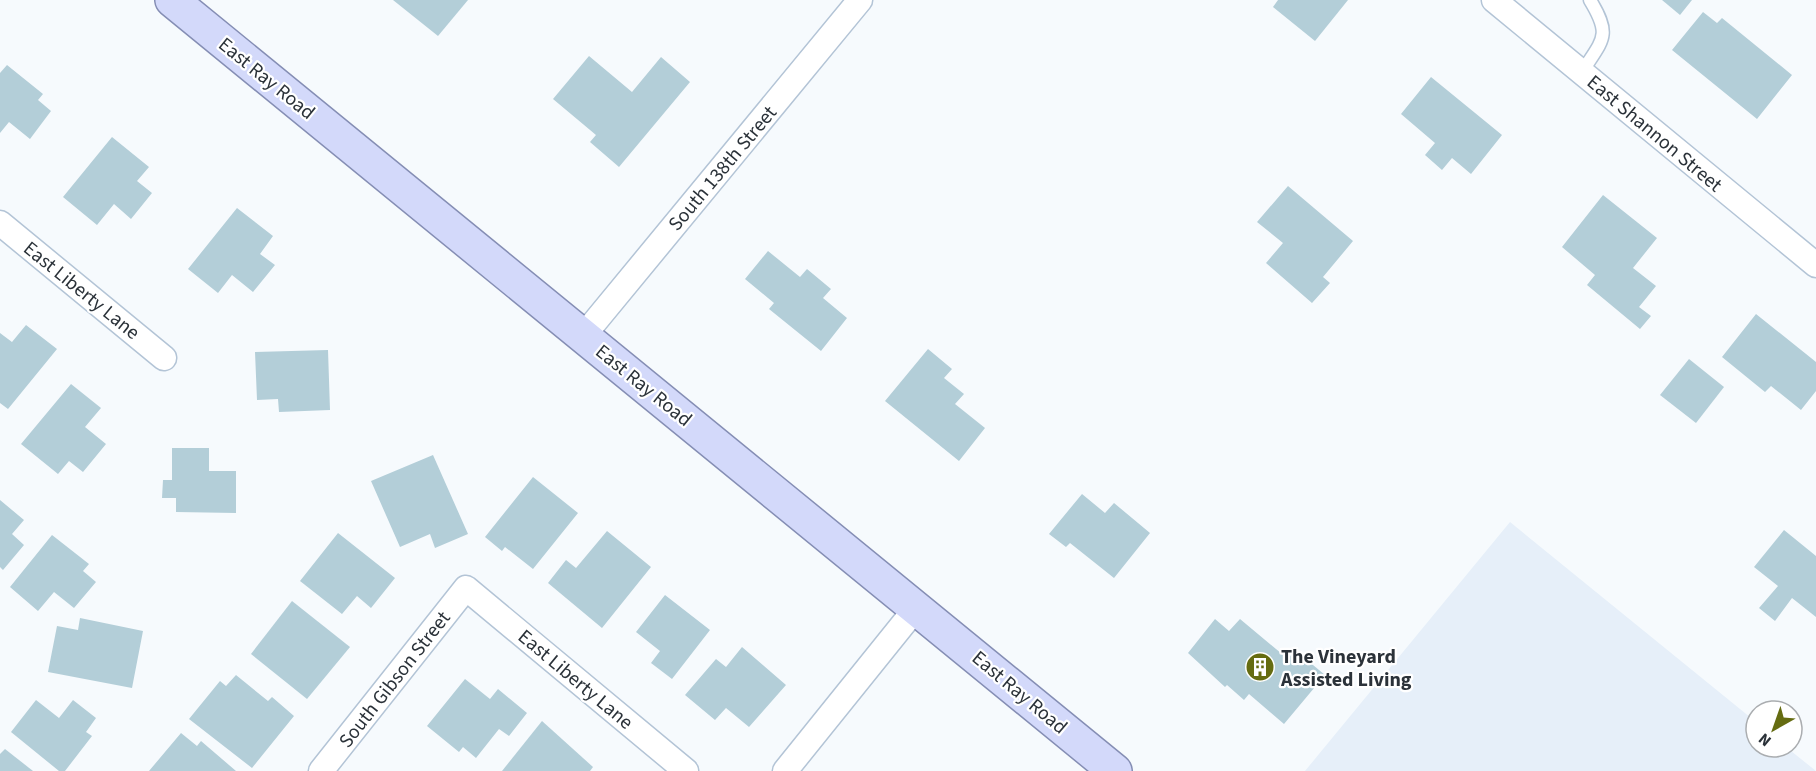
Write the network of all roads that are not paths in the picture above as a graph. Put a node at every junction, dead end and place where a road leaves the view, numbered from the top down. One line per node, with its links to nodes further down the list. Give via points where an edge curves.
1 (172, 0): 8 (main road, East Ray Road)
2 (860, 0): 8 (street, South 138th Street)
3 (1494, 0): 5 (street, East Shannon Street)
4 (1590, 0): 5 (lane, via 1603,21 1603,39)
5 (1582, 72): 7 (street, East Shannon Street)
6 (0, 223): 9 (street, East Liberty Lane)
7 (1816, 265)
8 (584, 335): 11 (main road, East Ray Road)
9 (164, 358)
10 (466, 588): 12 (street, South Gibson Street); 13 (street, East Liberty Lane)
11 (917, 607): 14 (street); 15 (main road, East Ray Road)
12 (321, 771)
13 (686, 771)
14 (785, 771)
15 (1115, 771)

